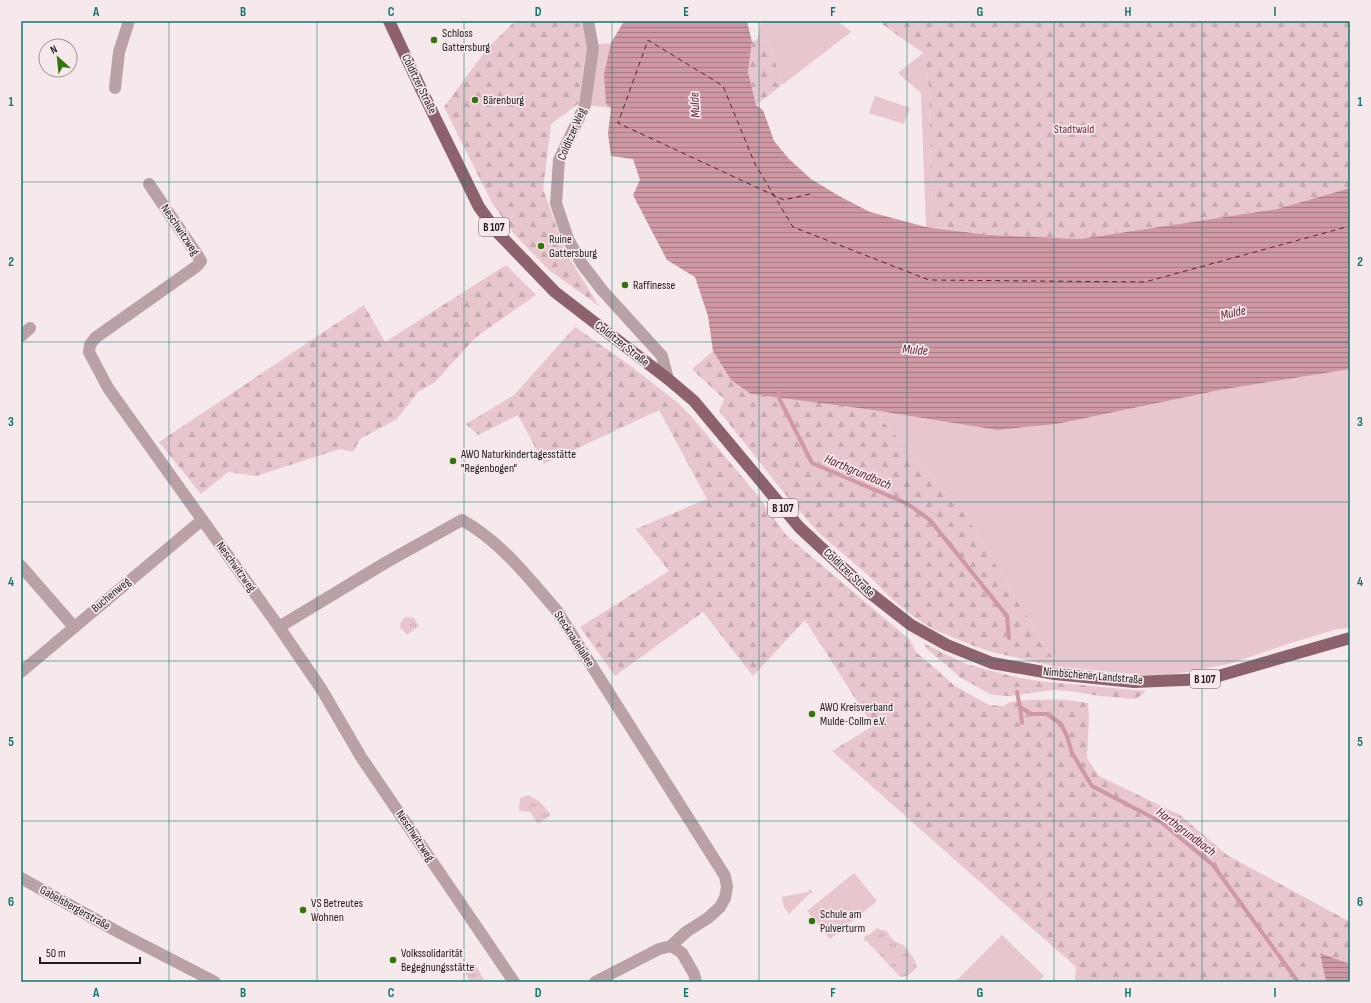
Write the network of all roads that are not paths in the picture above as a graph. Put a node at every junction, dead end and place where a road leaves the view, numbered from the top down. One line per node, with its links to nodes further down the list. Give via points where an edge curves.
1 (129, 21): 4 (street, via 119,52)
2 (389, 21): 6 (main road, Colditzer Straße / B 107, via 479,206 498,233 555,292)
3 (588, 21): 6 (street, Colditzer Weg, via 593,48 585,105 559,160 556,203 568,239 582,264 662,356)
4 (115, 88)
5 (149, 184): 7 (street, Neschwitzweg, via 201,261 95,338 89,352 108,388)
6 (668, 379): 9 (main road, Colditzer Straße / B 107, via 694,401 799,527 870,593)
7 (202, 520): 10 (street, Buchenweg); 11 (street, Neschwitzweg)
8 (21, 566): 10 (street)
9 (911, 626): 12 (main road, Nimbschener Landstraße / B 107, via 947,645 992,663 1055,674 1134,682 1208,679)
10 (74, 627): 13 (street, Buchenweg)
11 (279, 627): 15 (street, Stecknadelallee, via 462,520 476,528 531,580 557,612 725,876 728,887 720,907); 17 (street, Neschwitzweg, via 322,690 362,757)
12 (1350, 638)
13 (21, 672)
14 (21, 878): 16 (street, Gabelsbergerstraße)
15 (671, 946): 18 (street, via 659,949); 19 (street, via 682,953)
16 (215, 982)
17 (514, 982)
18 (595, 982)
19 (696, 982)

